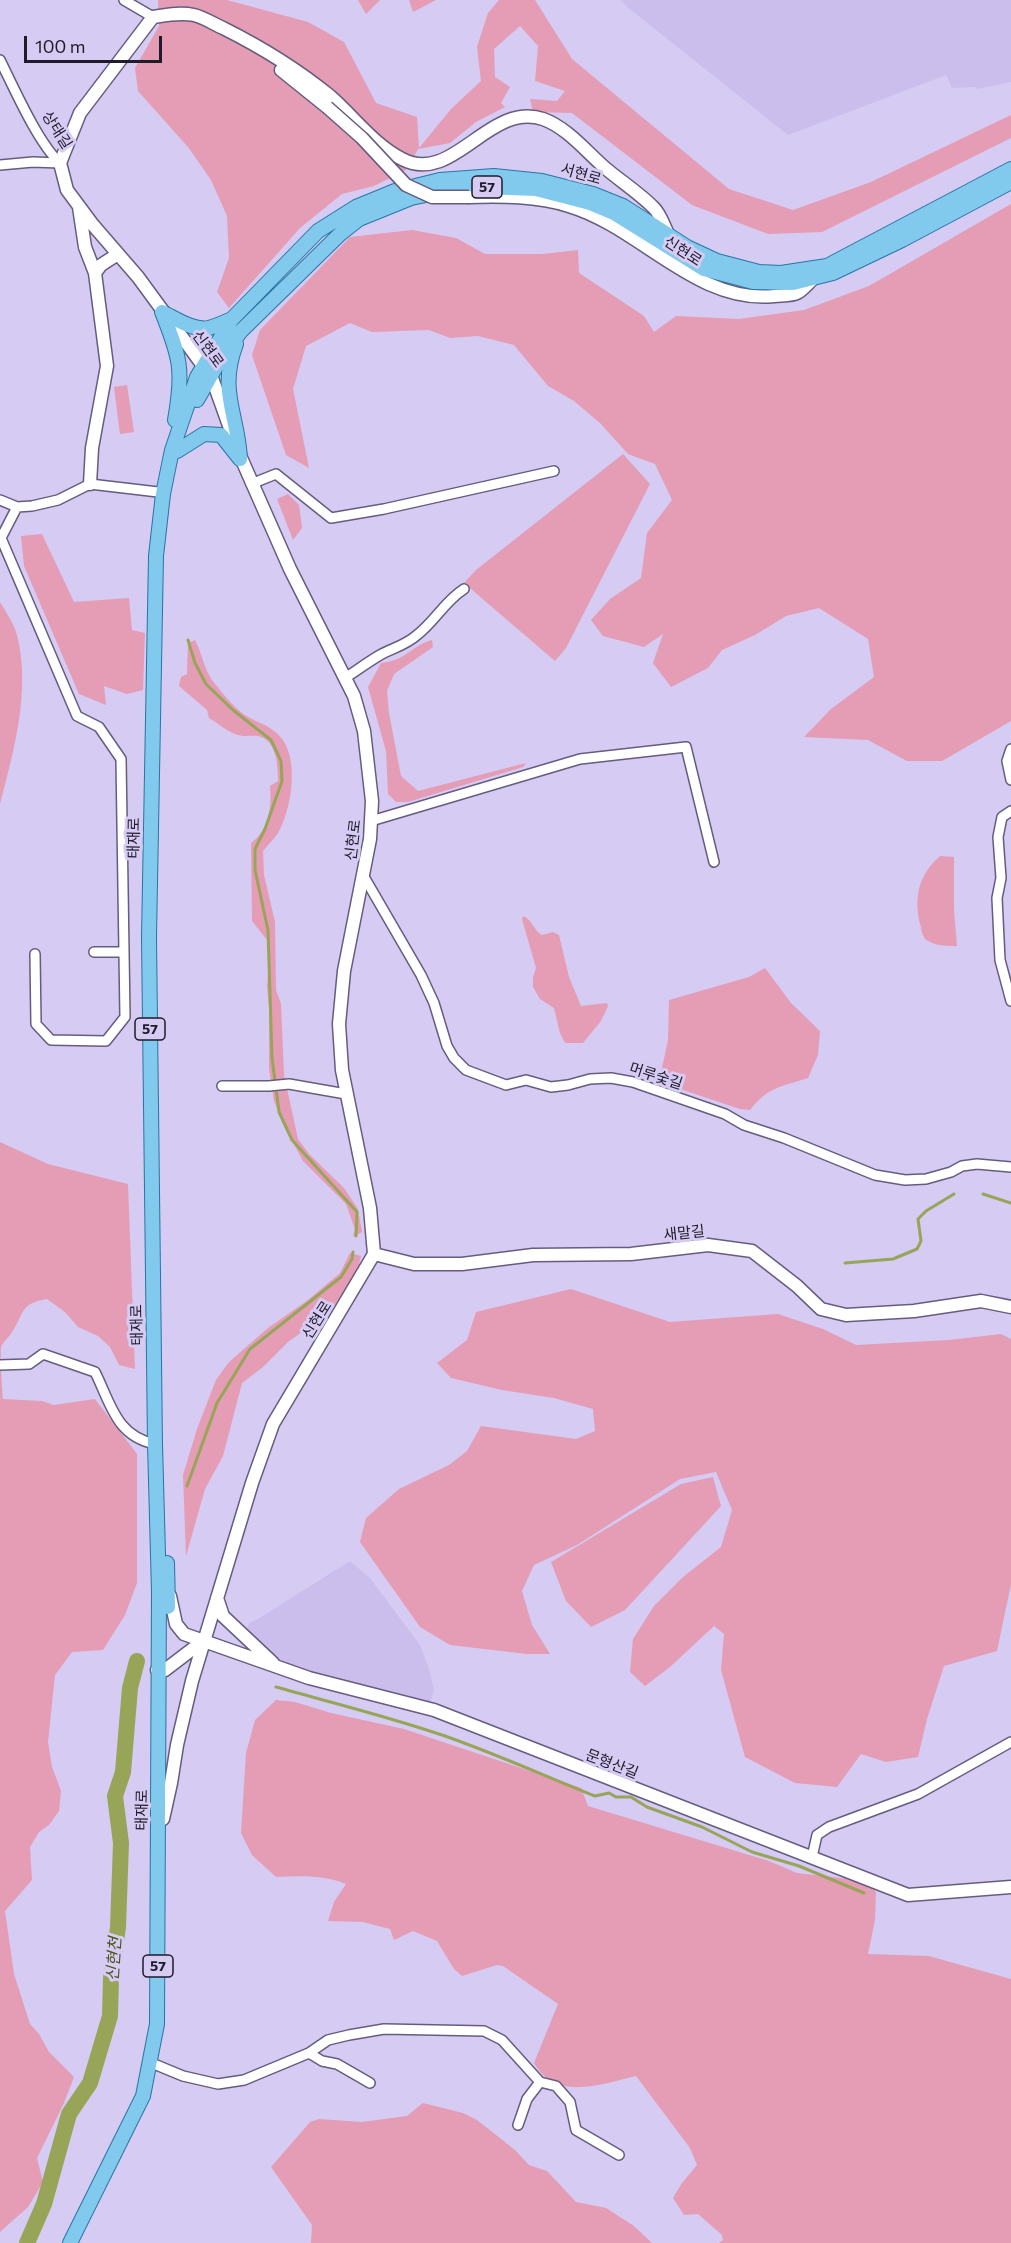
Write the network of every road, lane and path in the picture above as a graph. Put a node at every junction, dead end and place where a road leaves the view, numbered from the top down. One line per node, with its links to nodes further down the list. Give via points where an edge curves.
1 (124, 0): 2 (street)
2 (153, 17): 3 (main road, 신현로, via 195,15); 5 (main road, via 80,113)
3 (237, 36): 10 (main road, 신현로, via 278,58 403,160 419,164 437,162 499,123 519,117 556,125 655,208); 13 (main road, 신현로, bridge, via 327,106 406,185 432,197 514,196 568,205 608,223 680,271 727,291 761,297 797,293)
4 (0, 60): 5 (street, 상태길, via 52,156)
5 (60, 163): 6 (street, 상태길); 9 (main road, 신현로, via 67,190)
6 (0, 165)
7 (1011, 169): 10 (main road, 서현로 / 57, via 827,266 759,272 717,261)
8 (1011, 182): 13 (main road, 서현로 / 57, via 853,264)
9 (78, 205): 11 (main road, 신현로); 12 (main road, via 85,247)
10 (669, 234): 15 (main road, 서현로 / 57, via 623,206 542,181 494,176 440,180 395,191 336,218 318,231)
11 (118, 254): 12 (main road); 14 (main road, 신현로)
12 (95, 273): 22 (main road, via 107,366)
13 (814, 278): 16 (main road, 서현로 / 57, via 794,283 753,282 704,269 614,213 590,203 536,189 483,187 411,198 359,219)
14 (162, 312): 15 (main road, via 199,328); 17 (main road, 신현로); 19 (main road, via 176,347 180,375)
15 (232, 319): 17 (main road, 서현로 / 57)
16 (241, 331): 17 (main road, 서현로 / 57); 20 (main road, via 229,363 228,380)
17 (207, 371): 18 (main road, 서현로 / 57); 20 (main road, 신현로)
18 (195, 394): 19 (main road, 태재로 / 57)
19 (171, 454): 20 (main road, via 204,434 221,435); 24 (main road); 27 (main road, 태재로 / 57); 47 (main road, 태재로 / 57, via 173,464 162,537 155,913 162,1444)
20 (240, 459): 23 (main road, 신현로)
21 (554, 471): 23 (street, via 332,518 276,474)
22 (90, 484): 24 (street); 26 (street, via 58,500)
23 (251, 484): 29 (main road, 신현로)
24 (158, 492): 27 (main road)
25 (0, 500): 26 (street)
26 (17, 507): 37 (street, via 1,538 77,716 99,727 121,759)
27 (156, 556): 46 (main road, 태재로 / 57, via 149,937)
28 (464, 589): 29 (street, via 450,598 415,638)
29 (345, 678): 33 (main road, 신현로, via 364,731)
30 (1011, 749): 31 (street, via 1007,761)
31 (1011, 780)
32 (1011, 811): 39 (street, via 1002,818 999,828 998,898 1000,960)
33 (371, 821): 34 (street, via 580,759 686,747); 35 (main road, 신현로)
34 (714, 862)
35 (363, 875): 41 (main road, 신현로, via 344,971 339,1024); 42 (street, 머루숯길, via 421,975 447,1046 466,1070 506,1084 526,1080 551,1086 611,1078 633,1082 725,1114 744,1125 875,1175 926,1179 962,1166)
36 (94, 952): 37 (street)
37 (124, 952): 38 (street, via 125,1017 106,1041 51,1040 36,1024)
38 (35, 954)
39 (1011, 1001)
40 (222, 1086): 41 (street, via 290,1084)
41 (346, 1094): 43 (main road, 신현로, via 370,1208)
42 (1011, 1167)
43 (374, 1254): 44 (main road, 새말길, via 414,1264 462,1264 533,1256 631,1254 708,1245 752,1251 821,1309 846,1314 914,1311 981,1301); 48 (main road, 신현로, via 273,1424)
44 (1011, 1307)
45 (0, 1365): 46 (street, via 29,1364 43,1354 94,1372 128,1433 139,1441)
46 (155, 1444): 51 (main road, 태재로 / 57)
47 (168, 1589): 49 (main road, 문형산길, via 176,1624 184,1634); 51 (main road, 태재로 / 57)
48 (217, 1598): 49 (main road, 신현로); 50 (main road, via 223,1616)
49 (204, 1640): 50 (main road, 문형산길); 51 (main road); 53 (main road, 신현로)
50 (278, 1668): 54 (main road, 문형산길, via 434,1710)
51 (161, 1670): 53 (main road, 태재로 / 57); 62 (main road, 태재로 / 57, via 157,2024 143,2096)
52 (1011, 1742): 54 (street, via 918,1794 828,1827 817,1835)
53 (163, 1819): 57 (main road, 태재로 / 57, via 161,2025)
54 (812, 1857): 55 (main road, 문형산길, via 908,1895)
55 (1011, 1887)
56 (309, 2053): 57 (street, via 244,2080 218,2084); 58 (street, via 328,2040 384,2030 484,2031 502,2040); 59 (street)
57 (154, 2064): 63 (main road, 태재로 / 57, via 147,2098)
58 (540, 2082): 60 (street, via 527,2099); 61 (street, via 556,2086 570,2102 576,2130)
59 (370, 2083)
60 (518, 2125)
61 (619, 2155)
62 (70, 2243)
63 (78, 2243)

